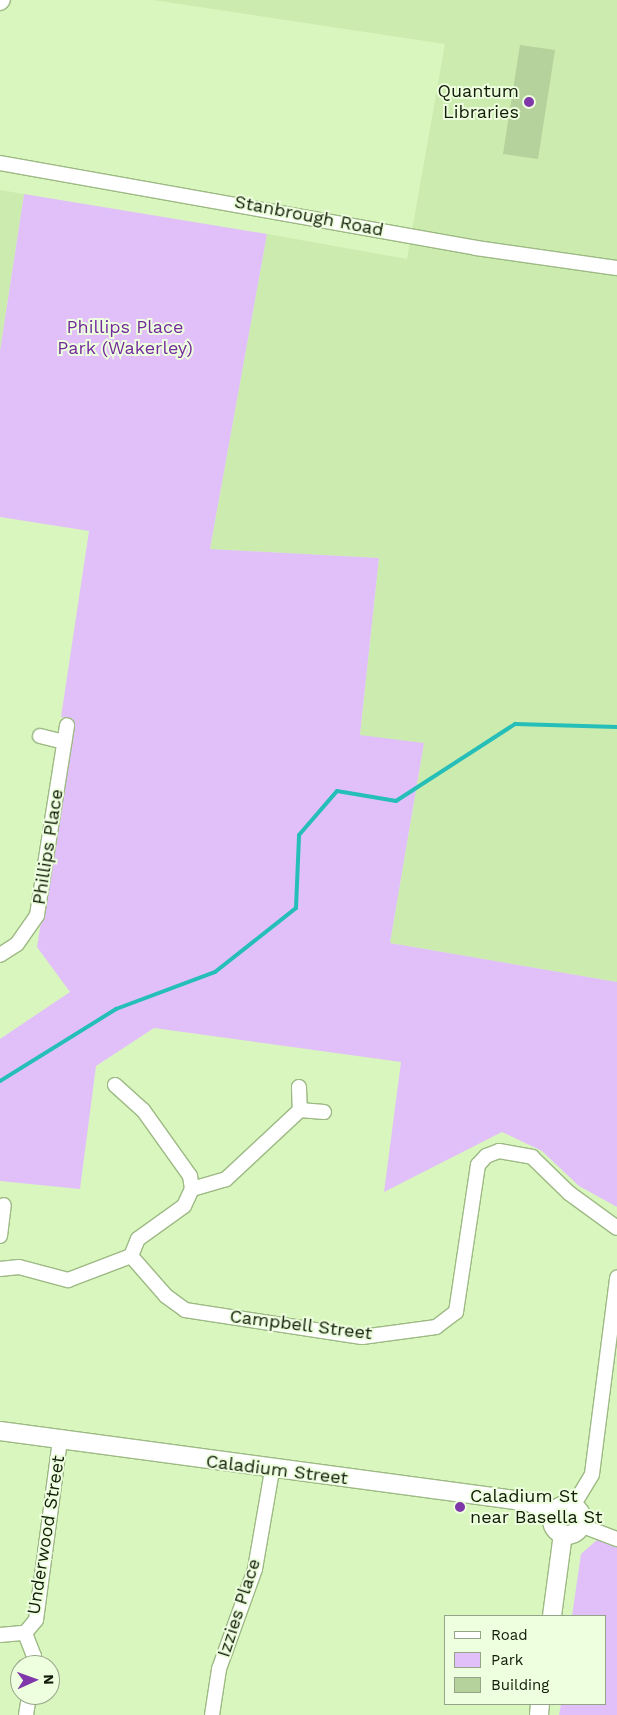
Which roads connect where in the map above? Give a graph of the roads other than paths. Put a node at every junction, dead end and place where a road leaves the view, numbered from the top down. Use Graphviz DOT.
graph roads {
  1 [pos="0,163"];
  2 [pos="617,268"];
  3 [pos="67,724"];
  4 [pos="40,736"];
  5 [pos="64,742"];
  6 [pos="0,955"];
  7 [pos="115,1085"];
  8 [pos="300,1087"];
  9 [pos="300,1110"];
  10 [pos="324,1112"];
  11 [pos="192,1189"];
  12 [pos="4,1205"];
  13 [pos="617,1228"];
  14 [pos="0,1236"];
  15 [pos="132,1256"];
  16 [pos="0,1269"];
  17 [pos="617,1278"];
  18 [pos="0,1432"];
  19 [pos="60,1440"];
  20 [pos="272,1471"];
  21 [pos="573,1506"];
  22 [pos="553,1513"];
  23 [pos="580,1525"];
  24 [pos="563,1534"];
  25 [pos="617,1539"];
  26 [pos="552,1615"];
  27 [pos="25,1633"];
  28 [pos="0,1635"];
  29 [pos="34,1655"];
  30 [pos="212,1715"];
  1 -- 2 [label="street, Stanbrough Road"];
  3 -- 5 [label="street, Phillips Place"];
  4 -- 5 [label="street"];
  5 -- 6 [label="street, Phillips Place"];
  7 -- 11 [label="street"];
  8 -- 9 [label="street"];
  9 -- 10 [label="street"];
  9 -- 11 [label="street"];
  11 -- 15 [label="street"];
  12 -- 14 [label="street"];
  13 -- 15 [label="street, Campbell Street"];
  15 -- 16 [label="street"];
  17 -- 21 [label="street"];
  18 -- 19 [label="street, Caladium Street"];
  19 -- 20 [label="street, Caladium Street"];
  19 -- 27 [label="street, Underwood Street"];
  20 -- 22 [label="street, Caladium Street"];
  20 -- 30 [label="street, Izzies Place"];
  21 -- 22 [label="street"];
  21 -- 23 [label="street"];
  22 -- 24 [label="street"];
  23 -- 24 [label="street"];
  23 -- 25 [label="street"];
  24 -- 26 [label="street"];
  27 -- 28 [label="street, Underwood Street"];
  27 -- 29 [label="street"];
}
